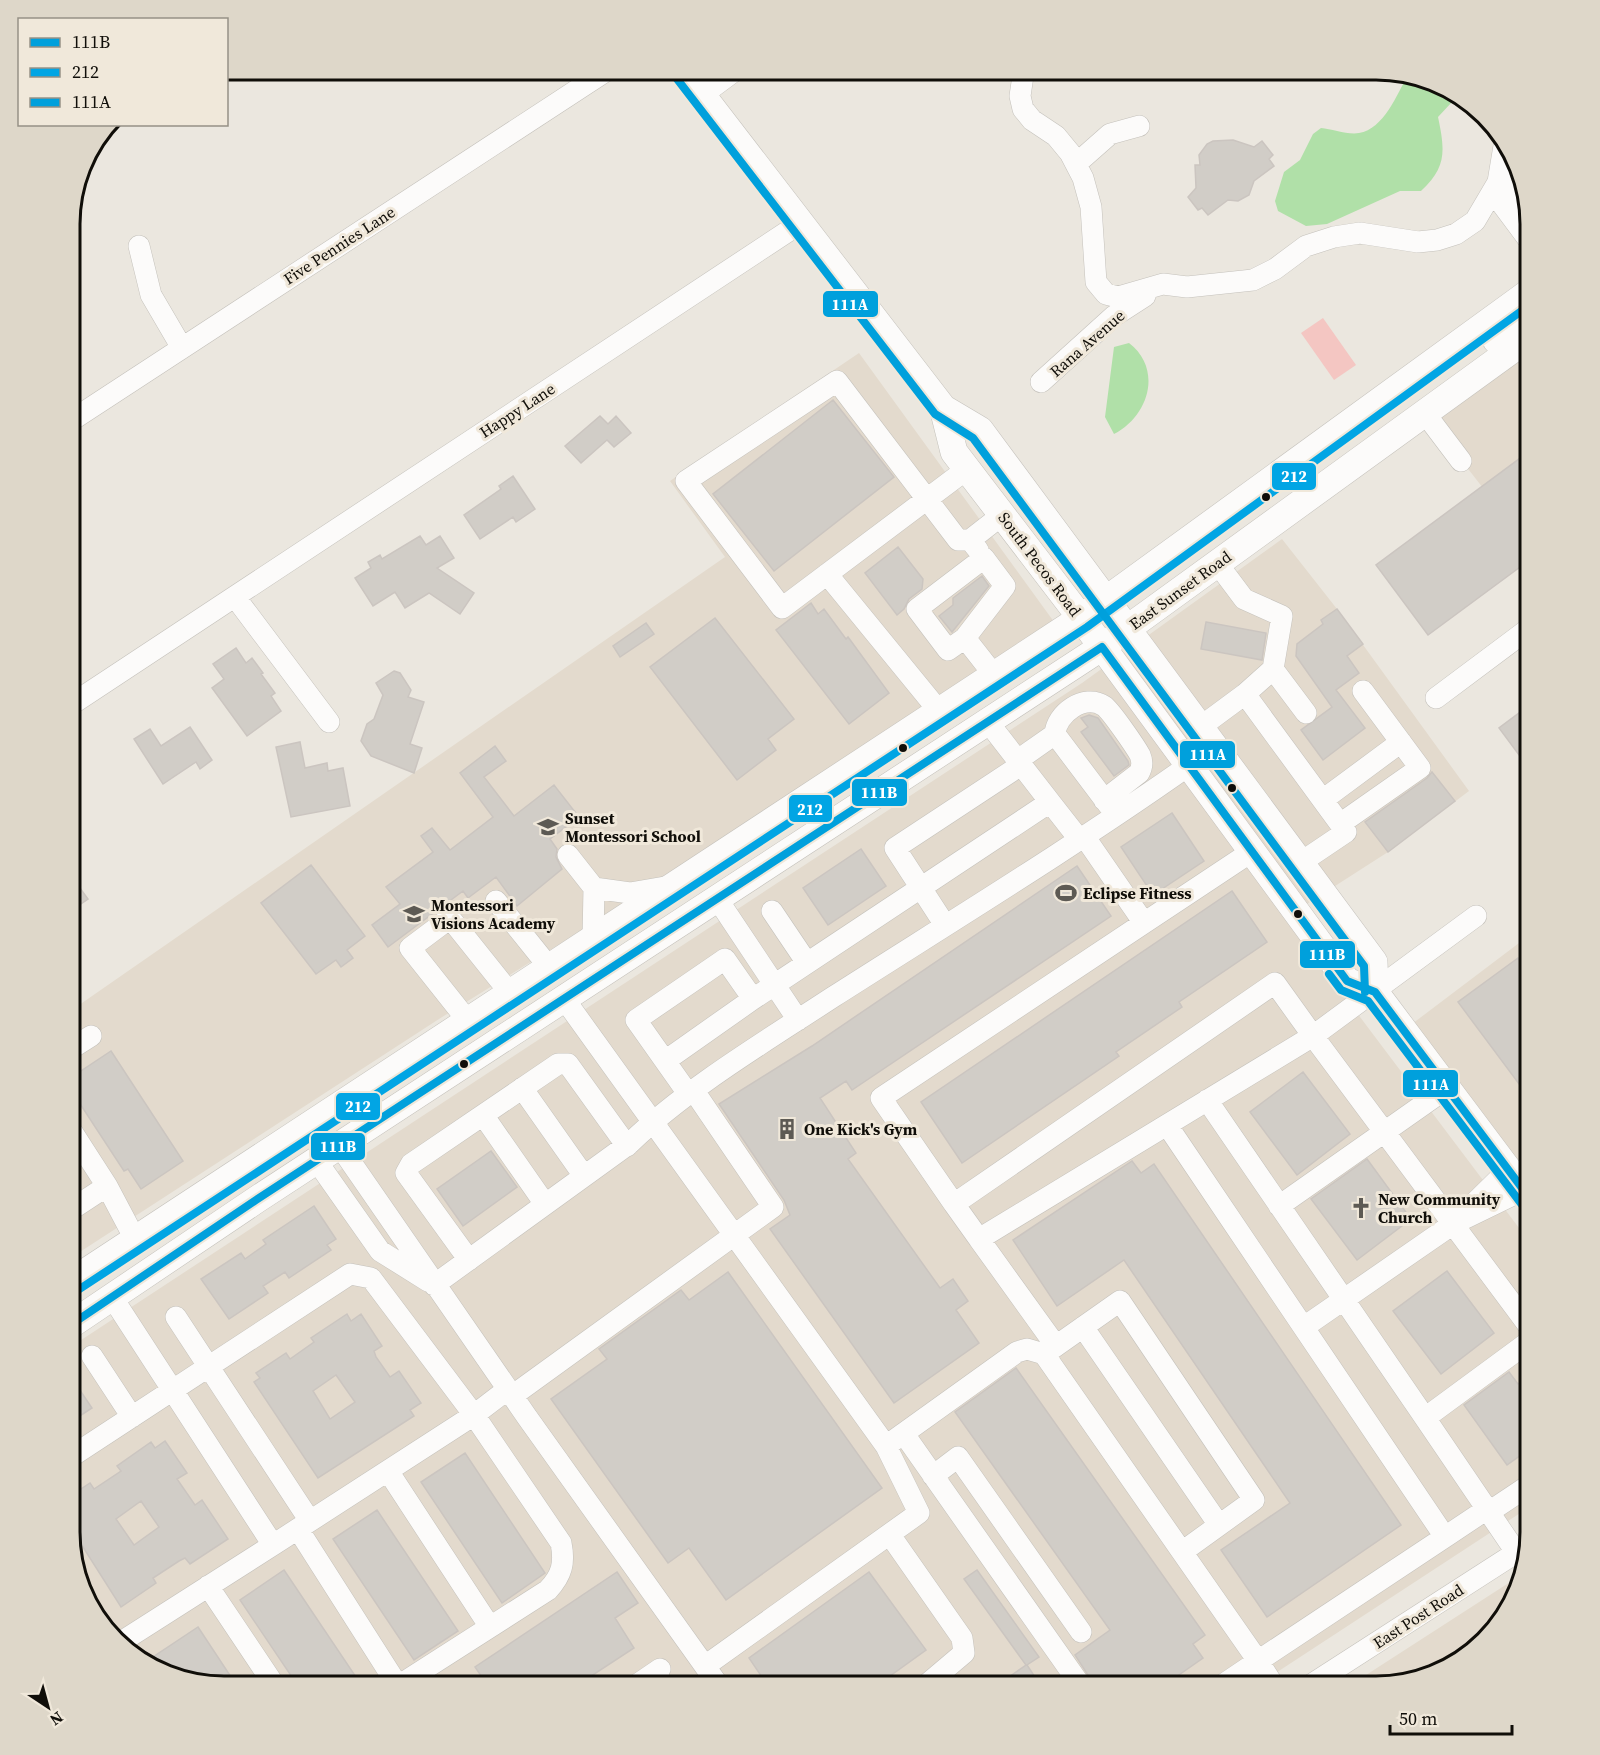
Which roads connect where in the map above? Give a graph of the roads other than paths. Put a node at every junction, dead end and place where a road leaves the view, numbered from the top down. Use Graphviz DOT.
graph roads {
  1 [pos="593,79"];
  2 [pos="690,79"];
  3 [pos="723,79"];
  4 [pos="1022,80"];
  5 [pos="702,95"];
  6 [pos="1139,126"];
  7 [pos="1502,154"];
  8 [pos="1076,164"];
  9 [pos="1497,183"];
  10 [pos="1519,204"];
  11 [pos="799,224"];
  12 [pos="1520,224"];
  13 [pos="139,246"];
  14 [pos="1163,284"];
  15 [pos="1520,299"];
  16 [pos="1520,322"];
  17 [pos="1520,344"];
  18 [pos="182,348"];
  19 [pos="1041,382"];
  20 [pos="943,408"];
  21 [pos="1424,412"];
  22 [pos="80,415"];
  23 [pos="1461,461"];
  24 [pos="967,469"];
  25 [pos="927,498"];
  26 [pos="1002,515"];
  27 [pos="970,540"];
  28 [pos="984,558"];
  29 [pos="1217,563"];
  30 [pos="827,574"];
  31 [pos="235,597"];
  32 [pos="1105,601"];
  33 [pos="1081,618"];
  34 [pos="1126,629"];
  35 [pos="1520,635"];
  36 [pos="965,638"];
  37 [pos="1102,647"];
  38 [pos="1273,669"];
  39 [pos="994,675"];
  40 [pos="1363,691"];
  41 [pos="1245,694"];
  42 [pos="1436,698"];
  43 [pos="80,699"];
  44 [pos="939,711"];
  45 [pos="1306,713"];
  46 [pos="329,722"];
  47 [pos="988,722"];
  48 [pos="1199,728"];
  49 [pos="1055,734"];
  50 [pos="1401,742"];
  51 [pos="1019,762"];
  52 [pos="1188,766"];
  53 [pos="819,790"];
  54 [pos="1324,799"];
  55 [pos="1050,802"];
  56 [pos="1110,808"];
  57 [pos="1340,824"];
  58 [pos="1082,837"];
  59 [pos="1251,852"];
  60 [pos="568,855"];
  61 [pos="1300,863"];
  62 [pos="682,880"];
  63 [pos="921,887"];
  64 [pos="594,888"];
  65 [pos="718,900"];
  66 [pos="496,901"];
  67 [pos="772,911"];
  68 [pos="1476,916"];
  69 [pos="1144,923"];
  70 [pos="945,925"];
  71 [pos="593,939"];
  72 [pos="807,963"];
  73 [pos="549,968"];
  74 [pos="612,969"];
  75 [pos="774,985"];
  76 [pos="1375,992"];
  77 [pos="510,993"];
  78 [pos="753,999"];
  79 [pos="565,1000"];
  80 [pos="798,1020"];
  81 [pos="468,1021"];
  82 [pos="91,1036"];
  83 [pos="1313,1036"];
  84 [pos="79,1043"];
  85 [pos="665,1061"];
  86 [pos="522,1088"];
  87 [pos="1447,1088"];
  88 [pos="692,1093"];
  89 [pos="1207,1100"];
  90 [pos="483,1115"];
  91 [pos="320,1118"];
  92 [pos="652,1121"];
  93 [pos="1167,1125"];
  94 [pos="1384,1132"];
  95 [pos="297,1133"];
  96 [pos="79,1143"];
  97 [pos="339,1146"];
  98 [pos="627,1146"];
  99 [pos="316,1160"];
  100 [pos="584,1176"];
  101 [pos="107,1186"];
  102 [pos="1520,1186"];
  103 [pos="1520,1188"];
  104 [pos="79,1204"];
  105 [pos="545,1204"];
  106 [pos="954,1204"];
  107 [pos="1279,1206"];
  108 [pos="1453,1224"];
  109 [pos="735,1236"];
  110 [pos="135,1239"];
  111 [pos="979,1239"];
  112 [pos="469,1260"];
  113 [pos="79,1275"];
  114 [pos="434,1285"];
  115 [pos="112,1298"];
  116 [pos="1344,1300"];
  117 [pos="1520,1314"];
  118 [pos="176,1317"];
  119 [pos="79,1319"];
  120 [pos="1083,1327"];
  121 [pos="1304,1327"];
  122 [pos="1520,1348"];
  123 [pos="1050,1350"];
  124 [pos="92,1356"];
  125 [pos="208,1366"];
  126 [pos="172,1390"];
  127 [pos="510,1393"];
  128 [pos="474,1415"];
  129 [pos="132,1417"];
  130 [pos="1425,1418"];
  131 [pos="904,1434"];
  132 [pos="886,1446"];
  133 [pos="79,1451"];
  134 [pos="387,1471"];
  135 [pos="933,1476"];
  136 [pos="1520,1491"];
  137 [pos="1488,1510"];
  138 [pos="304,1525"];
  139 [pos="1220,1525"];
  140 [pos="890,1535"];
  141 [pos="1445,1537"];
  142 [pos="273,1545"];
  143 [pos="1519,1546"];
  144 [pos="1519,1551"];
  145 [pos="1182,1552"];
  146 [pos="208,1586"];
  147 [pos="490,1627"];
  148 [pos="1081,1632"];
  149 [pos="127,1638"];
  150 [pos="1258,1661"];
  151 [pos="705,1666"];
  152 [pos="660,1669"];
  153 [pos="268,1676"];
  154 [pos="392,1676"];
  155 [pos="414,1676"];
  156 [pos="650,1676"];
  157 [pos="712,1676"];
  158 [pos="937,1676"];
  159 [pos="1070,1676"];
  160 [pos="1236,1676"];
  161 [pos="1268,1676"];
  162 [pos="1325,1676"];
  1 -- 18 [label="street, Five Pennies Lane"];
  2 -- 5 [label="main road, South Pecos Road"];
  3 -- 5 [label="street"];
  4 -- 8 [label="street"];
  5 -- 11 [label="main road, South Pecos Road"];
  6 -- 8 [label="street"];
  7 -- 9 [label="street"];
  8 -- 14 [label="street"];
  9 -- 10 [label="street"];
  9 -- 12 [label="street"];
  9 -- 14 [label="street"];
  11 -- 20 [label="main road, South Pecos Road"];
  11 -- 31 [label="street, Happy Lane"];
  13 -- 18 [label="street"];
  14 -- 19 [label="street, Rana Avenue"];
  15 -- 32 [label="main road"];
  16 -- 21 [label="main road"];
  17 -- 21 [label="main road, East Sunset Road"];
  18 -- 22 [label="street, Five Pennies Lane"];
  20 -- 24 [label="main road, South Pecos Road"];
  20 -- 32 [label="main road, South Pecos Road"];
  21 -- 23 [label="street"];
  21 -- 29 [label="main road, East Sunset Road"];
  24 -- 25 [label="street"];
  24 -- 26 [label="main road, South Pecos Road"];
  25 -- 27 [label="street"];
  25 -- 30 [label="street"];
  25 -- 30 [label="street"];
  26 -- 27 [label="street"];
  26 -- 33 [label="main road, South Pecos Road"];
  27 -- 28 [label="street"];
  28 -- 36 [label="street"];
  28 -- 36 [label="street"];
  29 -- 34 [label="main road, East Sunset Road"];
  29 -- 38 [label="street"];
  30 -- 44 [label="street"];
  31 -- 43 [label="street, Happy Lane"];
  31 -- 46 [label="street"];
  32 -- 33 [label="main road"];
  32 -- 34 [label="main road, South Pecos Road"];
  33 -- 37 [label="main road, South Pecos Road"];
  33 -- 39 [label="main road"];
  34 -- 37 [label="main road, East Sunset Road"];
  34 -- 48 [label="main road, South Pecos Road"];
  35 -- 42 [label="street"];
  36 -- 39 [label="street"];
  37 -- 47 [label="main road, East Sunset Road"];
  37 -- 52 [label="main road, South Pecos Road"];
  38 -- 41 [label="street"];
  38 -- 45 [label="street"];
  39 -- 44 [label="main road"];
  40 -- 50 [label="street"];
  41 -- 48 [label="street"];
  41 -- 54 [label="street"];
  44 -- 53 [label="main road"];
  47 -- 51 [label="street"];
  47 -- 65 [label="main road, East Sunset Road"];
  48 -- 61 [label="main road, South Pecos Road"];
  49 -- 51 [label="street"];
  49 -- 56 [label="street"];
  49 -- 56 [label="street"];
  50 -- 54 [label="street"];
  50 -- 57 [label="street"];
  51 -- 55 [label="street"];
  51 -- 63 [label="street"];
  52 -- 56 [label="street"];
  52 -- 59 [label="main road, South Pecos Road"];
  53 -- 62 [label="main road"];
  53 -- 65 [label="main road"];
  54 -- 57 [label="street"];
  55 -- 58 [label="street"];
  55 -- 63 [label="street"];
  56 -- 58 [label="street"];
  57 -- 61 [label="street"];
  58 -- 69 [label="street"];
  58 -- 70 [label="street"];
  59 -- 69 [label="street"];
  59 -- 76 [label="main road, South Pecos Road"];
  60 -- 64 [label="street"];
  61 -- 76 [label="main road, South Pecos Road"];
  62 -- 64 [label="street"];
  62 -- 71 [label="main road"];
  62 -- 74 [label="main road"];
  63 -- 70 [label="street"];
  63 -- 72 [label="street"];
  64 -- 71 [label="street"];
  65 -- 74 [label="main road, East Sunset Road"];
  65 -- 75 [label="street"];
  66 -- 73 [label="street"];
  67 -- 72 [label="street"];
  68 -- 76 [label="street"];
  69 -- 106 [label="street"];
  70 -- 80 [label="street"];
  71 -- 73 [label="main road"];
  72 -- 75 [label="street"];
  73 -- 77 [label="main road"];
  74 -- 79 [label="main road, East Sunset Road"];
  75 -- 78 [label="street"];
  75 -- 80 [label="street"];
  76 -- 83 [label="street"];
  76 -- 87 [label="main road"];
  77 -- 81 [label="main road"];
  77 -- 81 [label="street"];
  78 -- 85 [label="street"];
  78 -- 85 [label="street"];
  79 -- 92 [label="street"];
  79 -- 97 [label="main road, East Sunset Road"];
  80 -- 88 [label="street"];
  81 -- 91 [label="main road"];
  82 -- 84 [label="street"];
  83 -- 89 [label="street"];
  83 -- 94 [label="street"];
  83 -- 106 [label="street"];
  85 -- 88 [label="street"];
  86 -- 90 [label="street"];
  86 -- 98 [label="street"];
  86 -- 100 [label="street"];
  87 -- 94 [label="street"];
  87 -- 102 [label="main road"];
  88 -- 92 [label="street"];
  88 -- 109 [label="street"];
  89 -- 93 [label="street"];
  89 -- 107 [label="street"];
  90 -- 105 [label="street"];
  90 -- 112 [label="street"];
  91 -- 95 [label="main road"];
  91 -- 97 [label="main road"];
  92 -- 98 [label="street"];
  92 -- 109 [label="street"];
  93 -- 111 [label="street"];
  93 -- 121 [label="street"];
  94 -- 107 [label="street"];
  94 -- 108 [label="street"];
  95 -- 99 [label="main road"];
  95 -- 110 [label="main road"];
  96 -- 101 [label="street"];
  97 -- 99 [label="main road, East Sunset Road"];
  97 -- 114 [label="street"];
  98 -- 100 [label="street"];
  99 -- 114 [label="street"];
  99 -- 115 [label="main road, East Sunset Road"];
  100 -- 105 [label="street"];
  101 -- 104 [label="street"];
  101 -- 110 [label="street"];
  103 -- 108 [label="street"];
  105 -- 112 [label="street"];
  106 -- 111 [label="street"];
  107 -- 116 [label="street"];
  108 -- 116 [label="street"];
  108 -- 117 [label="street"];
  109 -- 127 [label="street"];
  109 -- 132 [label="street"];
  110 -- 113 [label="main road"];
  111 -- 123 [label="street"];
  112 -- 114 [label="street"];
  114 -- 127 [label="street"];
  115 -- 119 [label="main road, East Sunset Road"];
  115 -- 126 [label="street"];
  116 -- 121 [label="street"];
  116 -- 130 [label="street"];
  118 -- 125 [label="street"];
  120 -- 123 [label="street"];
  120 -- 139 [label="street"];
  120 -- 139 [label="street"];
  121 -- 141 [label="street"];
  122 -- 130 [label="street"];
  123 -- 131 [label="street"];
  123 -- 145 [label="street"];
  124 -- 129 [label="street"];
  125 -- 126 [label="street"];
  125 -- 128 [label="street"];
  125 -- 138 [label="street"];
  126 -- 129 [label="street"];
  126 -- 142 [label="street"];
  127 -- 128 [label="street"];
  127 -- 151 [label="street"];
  128 -- 134 [label="street"];
  128 -- 147 [label="street"];
  129 -- 133 [label="street"];
  130 -- 137 [label="street"];
  131 -- 132 [label="street"];
  131 -- 135 [label="street"];
  132 -- 140 [label="street"];
  134 -- 138 [label="street"];
  134 -- 147 [label="street"];
  135 -- 148 [label="street"];
  135 -- 159 [label="street"];
  136 -- 137 [label="street"];
  137 -- 141 [label="street"];
  137 -- 143 [label="street"];
  138 -- 142 [label="street"];
  138 -- 154 [label="street"];
  139 -- 145 [label="street"];
  140 -- 151 [label="street"];
  140 -- 158 [label="street"];
  141 -- 150 [label="street"];
  142 -- 146 [label="street"];
  144 -- 162 [label="street, East Post Road"];
  145 -- 150 [label="street"];
  146 -- 149 [label="street"];
  146 -- 153 [label="street"];
  147 -- 155 [label="street"];
  150 -- 160 [label="street"];
  150 -- 161 [label="street"];
  151 -- 157 [label="street"];
  152 -- 156 [label="street"];
}
